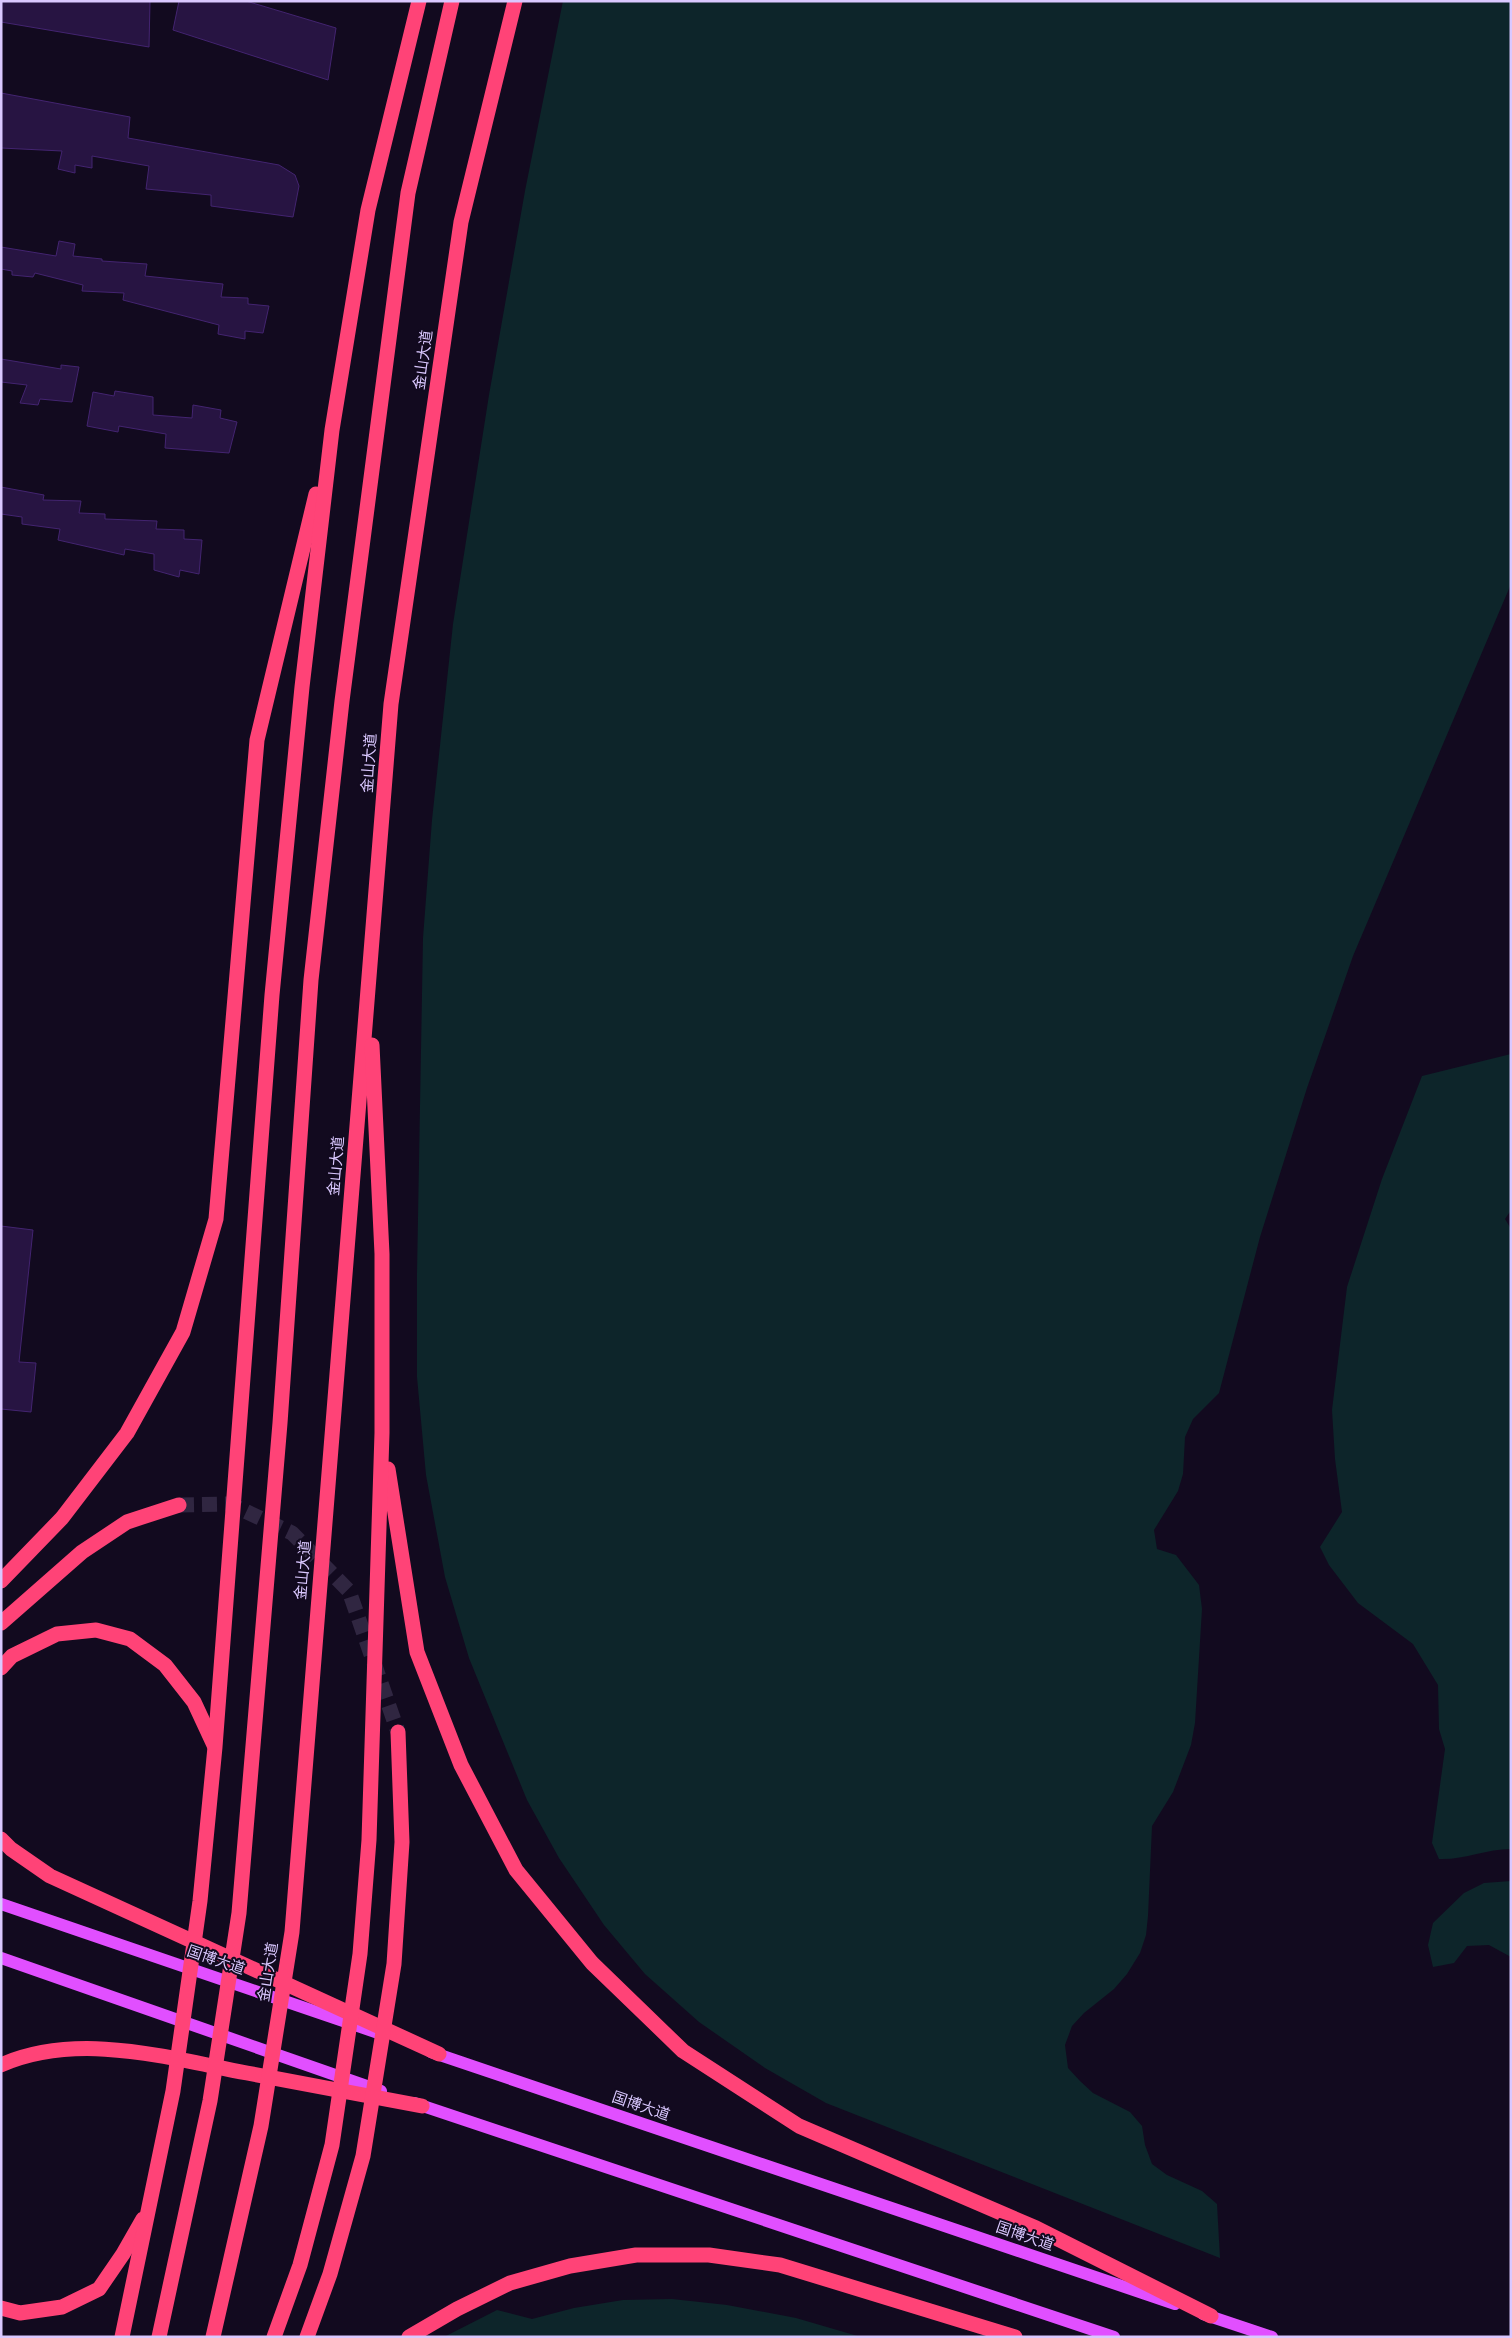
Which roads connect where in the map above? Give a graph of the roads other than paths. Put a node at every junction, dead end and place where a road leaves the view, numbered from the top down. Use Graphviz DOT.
graph roads {
  1 [pos="419,1"];
  2 [pos="452,1"];
  3 [pos="515,1"];
  4 [pos="332,430"];
  5 [pos="369,985"];
  6 [pos="382,1433"];
  7 [pos="179,1505"];
  8 [pos="1,1581"];
  9 [pos="1,1623"];
  10 [pos="1,1668"];
  11 [pos="398,1732"];
  12 [pos="214,1747"];
  13 [pos="1,1839"];
  14 [pos="1,1904"];
  15 [pos="1,1958"];
  16 [pos="439,2054"];
  17 [pos="1,2065"];
  18 [pos="422,2106"];
  19 [pos="151,2204"];
  20 [pos="1,2308"];
  21 [pos="1211,2316"];
  22 [pos="122,2337"];
  23 [pos="159,2337"];
  24 [pos="213,2337"];
  25 [pos="274,2337"];
  26 [pos="308,2337"];
  27 [pos="408,2337"];
  28 [pos="1015,2337"];
  29 [pos="1114,2337"];
  30 [pos="1272,2337"];
  1 -- 4 [label="highway"];
  2 -- 23 [label="highway"];
  3 -- 5 [label="highway, 金山大道"];
  4 -- 8 [label="highway"];
  4 -- 12 [label="highway"];
  5 -- 6 [label="highway"];
  5 -- 24 [label="highway, 金山大道"];
  6 -- 21 [label="highway"];
  6 -- 25 [label="highway"];
  7 -- 9 [label="highway"];
  10 -- 12 [label="highway"];
  11 -- 26 [label="highway"];
  12 -- 19 [label="highway"];
  13 -- 16 [label="highway"];
  14 -- 16 [label="main road, 国博大道"];
  15 -- 18 [label="main road"];
  16 -- 21 [label="main road, 国博大道"];
  17 -- 18 [label="highway"];
  18 -- 29 [label="main road"];
  19 -- 20 [label="highway"];
  19 -- 22 [label="highway"];
  21 -- 30 [label="main road, 国博大道"];
  27 -- 28 [label="highway"];
}
